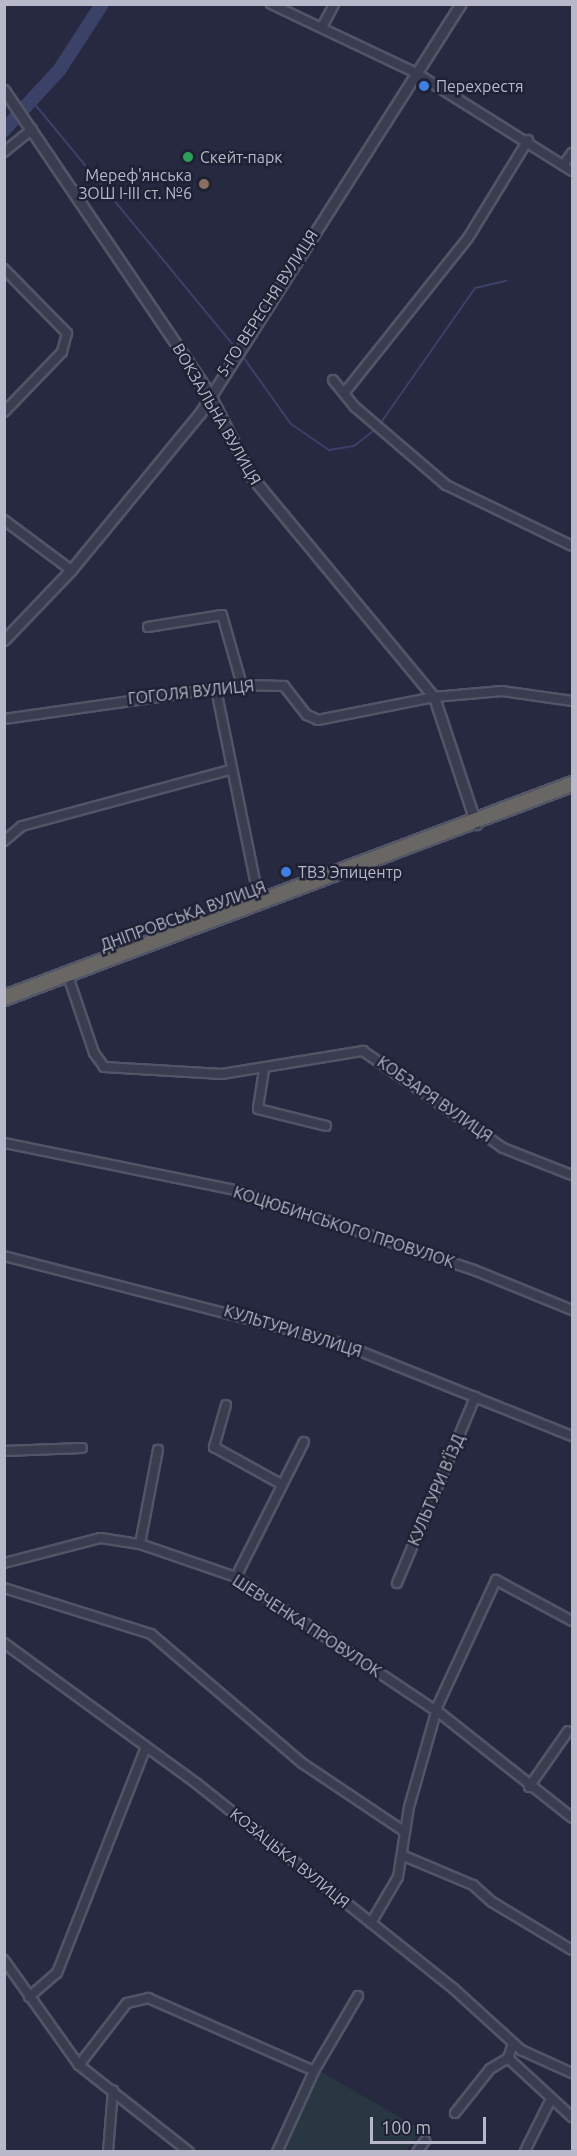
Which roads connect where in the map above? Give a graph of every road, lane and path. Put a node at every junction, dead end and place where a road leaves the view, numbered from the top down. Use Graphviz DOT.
graph roads {
  1 [pos="271,4"];
  2 [pos="334,4"];
  3 [pos="461,4"];
  4 [pos="322,27"];
  5 [pos="416,73"];
  6 [pos="4,90"];
  7 [pos="30,126"];
  8 [pos="528,140"];
  9 [pos="4,152"];
  10 [pos="573,153"];
  11 [pos="564,164"];
  12 [pos="573,171"];
  13 [pos="4,269"];
  14 [pos="333,380"];
  15 [pos="345,392"];
  16 [pos="209,393"];
  17 [pos="4,412"];
  18 [pos="4,520"];
  19 [pos="573,546"];
  20 [pos="71,570"];
  21 [pos="148,627"];
  22 [pos="4,639"];
  23 [pos="242,685"];
  24 [pos="216,689"];
  25 [pos="434,697"];
  26 [pos="573,701"];
  27 [pos="4,718"];
  28 [pos="229,770"];
  29 [pos="573,784"];
  30 [pos="476,824"];
  31 [pos="4,841"];
  32 [pos="260,905"];
  33 [pos="68,976"];
  34 [pos="4,998"];
  35 [pos="264,1070"];
  36 [pos="326,1126"];
  37 [pos="4,1143"];
  38 [pos="573,1174"];
  39 [pos="4,1256"];
  40 [pos="573,1310"];
  41 [pos="475,1397"];
  42 [pos="226,1405"];
  43 [pos="573,1436"];
  44 [pos="304,1442"];
  45 [pos="82,1448"];
  46 [pos="158,1450"];
  47 [pos="4,1451"];
  48 [pos="281,1484"];
  49 [pos="140,1544"];
  50 [pos="4,1563"];
  51 [pos="236,1577"];
  52 [pos="397,1583"];
  53 [pos="4,1588"];
  54 [pos="573,1621"];
  55 [pos="4,1643"];
  56 [pos="438,1712"];
  57 [pos="568,1731"];
  58 [pos="146,1747"];
  59 [pos="529,1787"];
  60 [pos="573,1818"];
  61 [pos="405,1832"];
  62 [pos="404,1856"];
  63 [pos="371,1923"];
  64 [pos="573,1950"];
  65 [pos="4,1960"];
  66 [pos="358,1996"];
  67 [pos="29,1997"];
  68 [pos="513,2043"];
  69 [pos="508,2058"];
  70 [pos="79,2065"];
  71 [pos="314,2071"];
  72 [pos="573,2073"];
  73 [pos="113,2090"];
  74 [pos="551,2099"];
  75 [pos="455,2113"];
  76 [pos="573,2117"];
  77 [pos="425,2141"];
  78 [pos="108,2151"];
  79 [pos="189,2151"];
  80 [pos="277,2151"];
  81 [pos="417,2151"];
  82 [pos="525,2151"];
  1 -- 4 [label="street"];
  2 -- 4 [label="street"];
  3 -- 5 [label="street, 5-ГО ВЕРЕСНЯ ВУЛИЦЯ"];
  4 -- 5 [label="street"];
  5 -- 8 [label="street"];
  5 -- 16 [label="street, 5-ГО ВЕРЕСНЯ ВУЛИЦЯ"];
  6 -- 7 [label="street, ВОКЗАЛЬНА ВУЛИЦЯ"];
  7 -- 9 [label="street"];
  7 -- 16 [label="street, ВОКЗАЛЬНА ВУЛИЦЯ"];
  8 -- 11 [label="street"];
  8 -- 15 [label="street"];
  10 -- 11 [label="street"];
  11 -- 12 [label="street"];
  13 -- 17 [label="street"];
  14 -- 15 [label="street"];
  15 -- 19 [label="street"];
  16 -- 20 [label="street, 5-ГО ВЕРЕСНЯ ВУЛИЦЯ"];
  16 -- 25 [label="street, ВОКЗАЛЬНА ВУЛИЦЯ"];
  18 -- 20 [label="street"];
  20 -- 22 [label="street, 5-ГО ВЕРЕСНЯ ВУЛИЦЯ"];
  21 -- 23 [label="street"];
  23 -- 24 [label="street, ГОГОЛЯ ВУЛИЦЯ"];
  23 -- 25 [label="street, ГОГОЛЯ ВУЛИЦЯ"];
  24 -- 27 [label="street, ГОГОЛЯ ВУЛИЦЯ"];
  24 -- 28 [label="street"];
  25 -- 26 [label="street"];
  25 -- 30 [label="street, ВОКЗАЛЬНА ВУЛИЦЯ"];
  28 -- 31 [label="street"];
  28 -- 32 [label="street"];
  29 -- 30 [label="highway, ДНІПРОВСЬКА ВУЛИЦЯ"];
  30 -- 32 [label="highway, ДНІПРОВСЬКА ВУЛИЦЯ"];
  32 -- 33 [label="highway, ДНІПРОВСЬКА ВУЛИЦЯ"];
  33 -- 34 [label="highway, ДНІПРОВСЬКА ВУЛИЦЯ"];
  33 -- 35 [label="street, КОБЗАРЯ ВУЛИЦЯ"];
  35 -- 36 [label="street"];
  35 -- 38 [label="street, КОБЗАРЯ ВУЛИЦЯ"];
  37 -- 40 [label="street, КОЦЮБИНСЬКОГО ПРОВУЛОК"];
  39 -- 41 [label="street, КУЛЬТУРИ ВУЛИЦЯ"];
  41 -- 43 [label="street, КУЛЬТУРИ ВУЛИЦЯ"];
  41 -- 52 [label="street, КУЛЬТУРИ В’ЇЗД"];
  42 -- 48 [label="street"];
  44 -- 48 [label="street"];
  45 -- 47 [label="street"];
  46 -- 49 [label="street"];
  48 -- 51 [label="street"];
  49 -- 50 [label="street, ШЕВЧЕНКА ПРОВУЛОК"];
  49 -- 51 [label="street, ШЕВЧЕНКА ПРОВУЛОК"];
  51 -- 56 [label="street, ШЕВЧЕНКА ПРОВУЛОК"];
  53 -- 61 [label="street"];
  54 -- 56 [label="street"];
  55 -- 58 [label="street, КОЗАЦЬКА ВУЛИЦЯ"];
  56 -- 59 [label="street, ШЕВЧЕНКА ПРОВУЛОК"];
  56 -- 61 [label="street"];
  57 -- 59 [label="street"];
  58 -- 63 [label="street, КОЗАЦЬКА ВУЛИЦЯ"];
  58 -- 67 [label="street"];
  59 -- 60 [label="street, ШЕВЧЕНКА ПРОВУЛОК"];
  61 -- 62 [label="street"];
  62 -- 63 [label="street"];
  62 -- 64 [label="street"];
  63 -- 68 [label="street, КОЗАЦЬКА ВУЛИЦЯ"];
  65 -- 67 [label="street"];
  66 -- 71 [label="street"];
  67 -- 70 [label="street"];
  68 -- 69 [label="street"];
  68 -- 72 [label="street, КОЗАЦЬКА ВУЛИЦЯ"];
  69 -- 74 [label="street"];
  69 -- 75 [label="street"];
  70 -- 71 [label="street"];
  70 -- 73 [label="street"];
  71 -- 80 [label="street"];
  73 -- 78 [label="street"];
  73 -- 79 [label="street"];
  74 -- 76 [label="street"];
  74 -- 82 [label="street"];
  77 -- 81 [label="street"];
}
